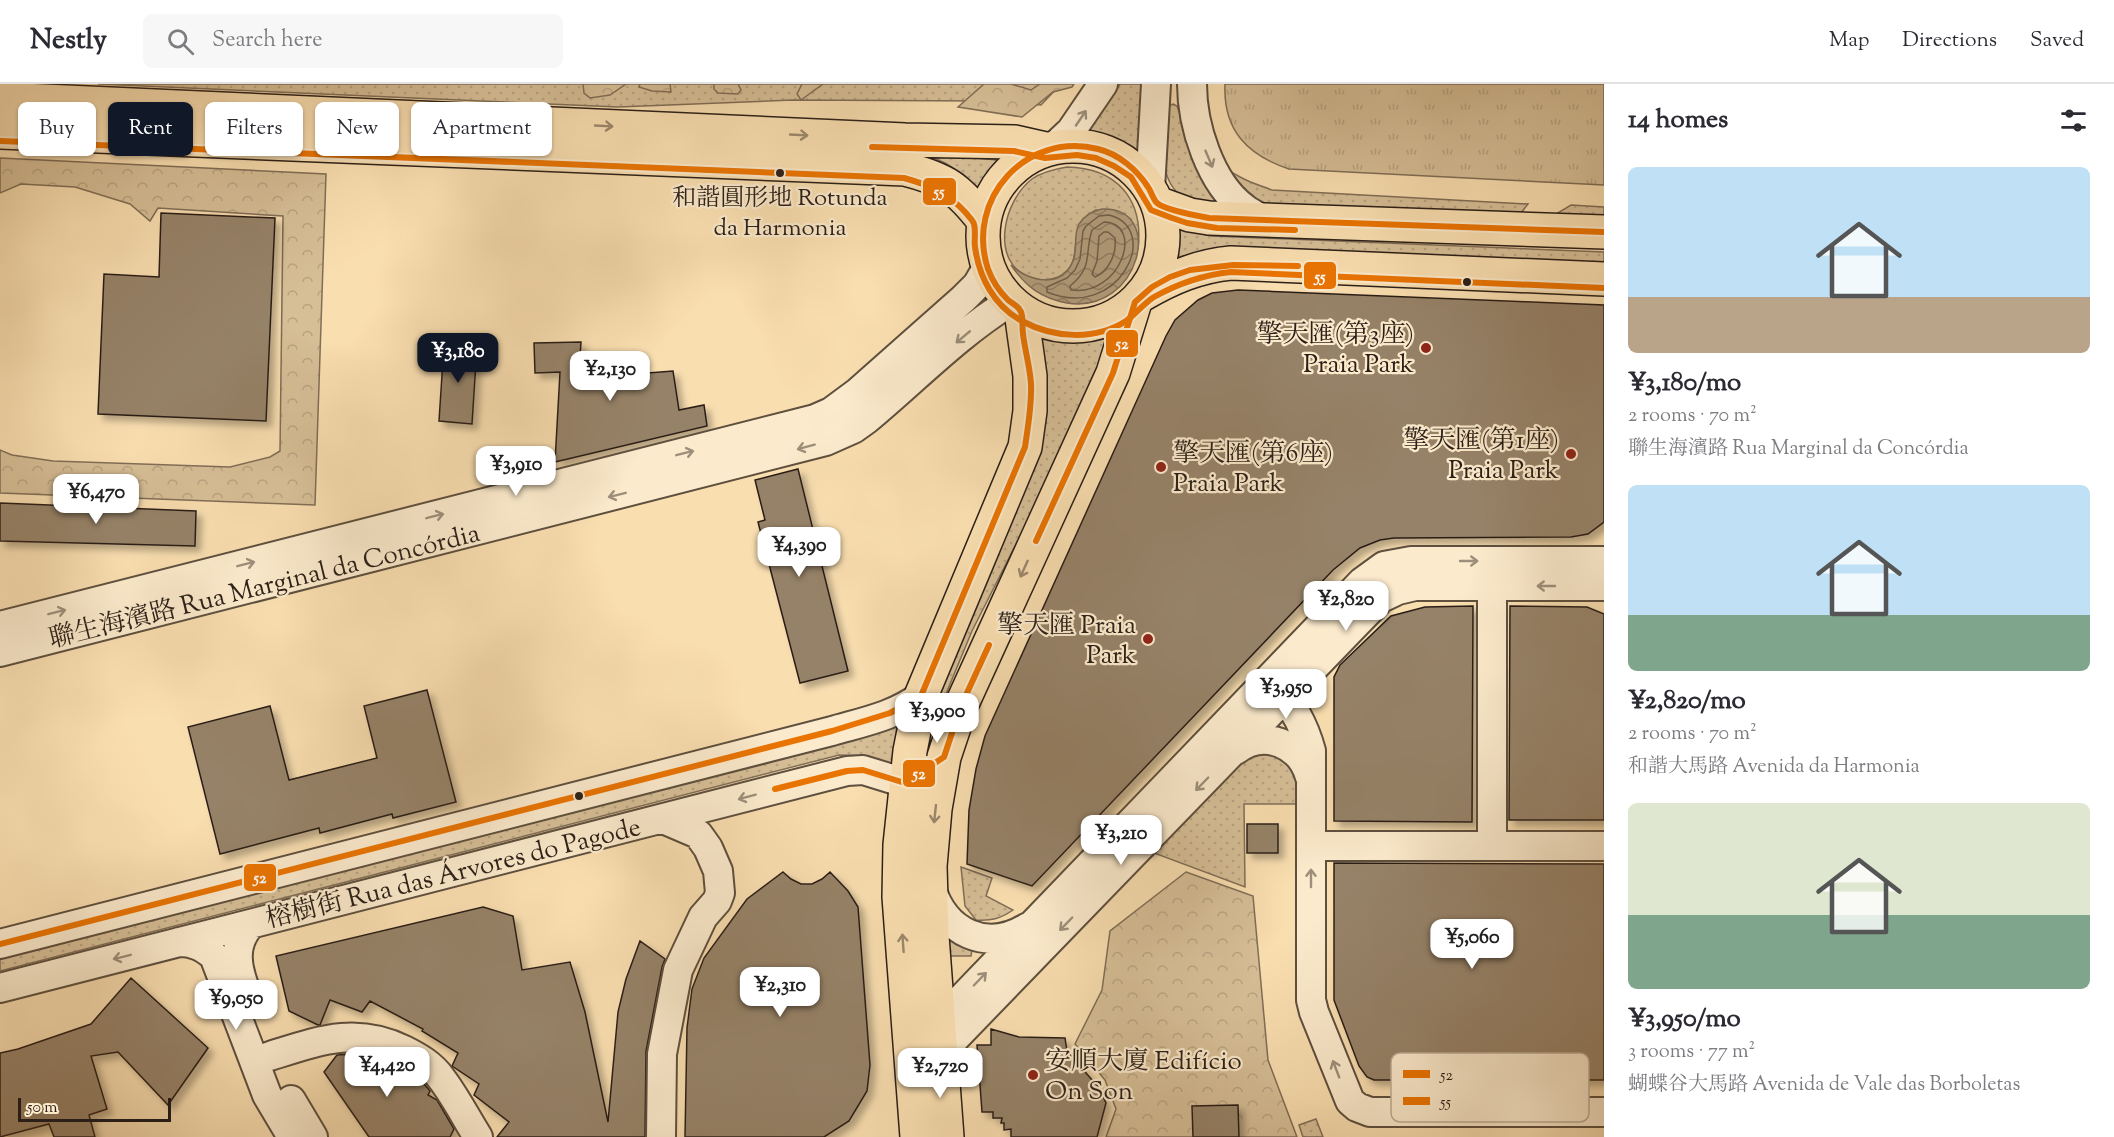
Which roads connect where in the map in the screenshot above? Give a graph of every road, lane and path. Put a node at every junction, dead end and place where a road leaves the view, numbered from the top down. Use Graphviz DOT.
graph roads {
  1 [pos="1103,84"];
  2 [pos="1156,84"];
  3 [pos="1192,84"];
  4 [pos="0,99"];
  5 [pos="0,132"];
  6 [pos="1050,148"];
  7 [pos="1154,196"];
  8 [pos="983,220"];
  9 [pos="1264,220"];
  10 [pos="1604,232"];
  11 [pos="987,268"];
  12 [pos="1604,279"];
  13 [pos="1139,298"];
  14 [pos="1016,306"];
  15 [pos="1604,561"];
  16 [pos="1492,586"];
  17 [pos="1604,586"];
  18 [pos="0,626"];
  19 [pos="0,652"];
  20 [pos="1278,688"];
  21 [pos="921,696"];
  22 [pos="1230,755"];
  23 [pos="944,757"];
  24 [pos="1312,781"];
  25 [pos="905,783"];
  26 [pos="663,819"];
  27 [pos="1311,846"];
  28 [pos="1492,846"];
  29 [pos="1604,846"];
  30 [pos="930,886"];
  31 [pos="251,924"];
  32 [pos="1034,924"];
  33 [pos="179,942"];
  34 [pos="0,944"];
  35 [pos="906,987"];
  36 [pos="0,988"];
  37 [pos="980,1014"];
  38 [pos="940,1021"];
  39 [pos="270,1056"];
  40 [pos="928,1065"];
  41 [pos="1391,1112"];
  42 [pos="914,1132"];
  43 [pos="292,1137"];
  44 [pos="314,1137"];
  45 [pos="478,1137"];
  46 [pos="661,1137"];
  47 [pos="947,1137"];
  6 -- 1 [label="street, one-way"];
  2 -- 7 [label="street"];
  3 -- 9 [label="street, one-way"];
  4 -- 6 [label="main road, one-way"];
  5 -- 8 [label="main road"];
  6 -- 7 [label="main road"];
  6 -- 8 [label="main road"];
  7 -- 9 [label="main road"];
  7 -- 13 [label="main road"];
  8 -- 11 [label="main road"];
  9 -- 10 [label="main road"];
  11 -- 14 [label="main road"];
  18 -- 11 [label="street, 聯生海濱路 Rua Marginal da Concórdia, one-way"];
  12 -- 13 [label="main road"];
  13 -- 14 [label="main road"];
  13 -- 23 [label="main road, one-way"];
  14 -- 19 [label="street, 聯生海濱路 Rua Marginal da Concórdia, one-way"];
  14 -- 21 [label="main road"];
  20 -- 15 [label="street, one-way"];
  17 -- 16 [label="street, one-way"];
  16 -- 20 [label="street"];
  16 -- 28 [label="street"];
  20 -- 22 [label="street"];
  20 -- 24 [label="street"];
  20 -- 32 [label="street"];
  21 -- 25 [label="main road"];
  21 -- 34 [label="street, 榕樹街 Rua das Árvores do Pagode"];
  22 -- 24 [label="street"];
  22 -- 37 [label="street, one-way"];
  23 -- 25 [label="street"];
  23 -- 30 [label="main road, one-way"];
  24 -- 27 [label="street"];
  25 -- 26 [label="street, 榕樹街 Rua das Árvores do Pagode, one-way"];
  35 -- 25 [label="main road, one-way"];
  26 -- 31 [label="street, 榕樹街 Rua das Árvores do Pagode"];
  26 -- 46 [label="street"];
  27 -- 28 [label="street"];
  41 -- 27 [label="street, one-way"];
  28 -- 29 [label="street"];
  30 -- 32 [label="street"];
  30 -- 38 [label="main road"];
  31 -- 33 [label="street, 榕樹街 Rua das Árvores do Pagode"];
  31 -- 39 [label="street"];
  38 -- 32 [label="street, one-way"];
  33 -- 36 [label="street, 榕樹街 Rua das Árvores do Pagode, one-way"];
  33 -- 43 [label="street"];
  35 -- 38 [label="main road"];
  35 -- 40 [label="main road"];
  37 -- 38 [label="street"];
  37 -- 40 [label="street"];
  38 -- 40 [label="main road"];
  39 -- 44 [label="street"];
  39 -- 45 [label="street"];
  40 -- 42 [label="main road"];
  40 -- 47 [label="main road"];
}
